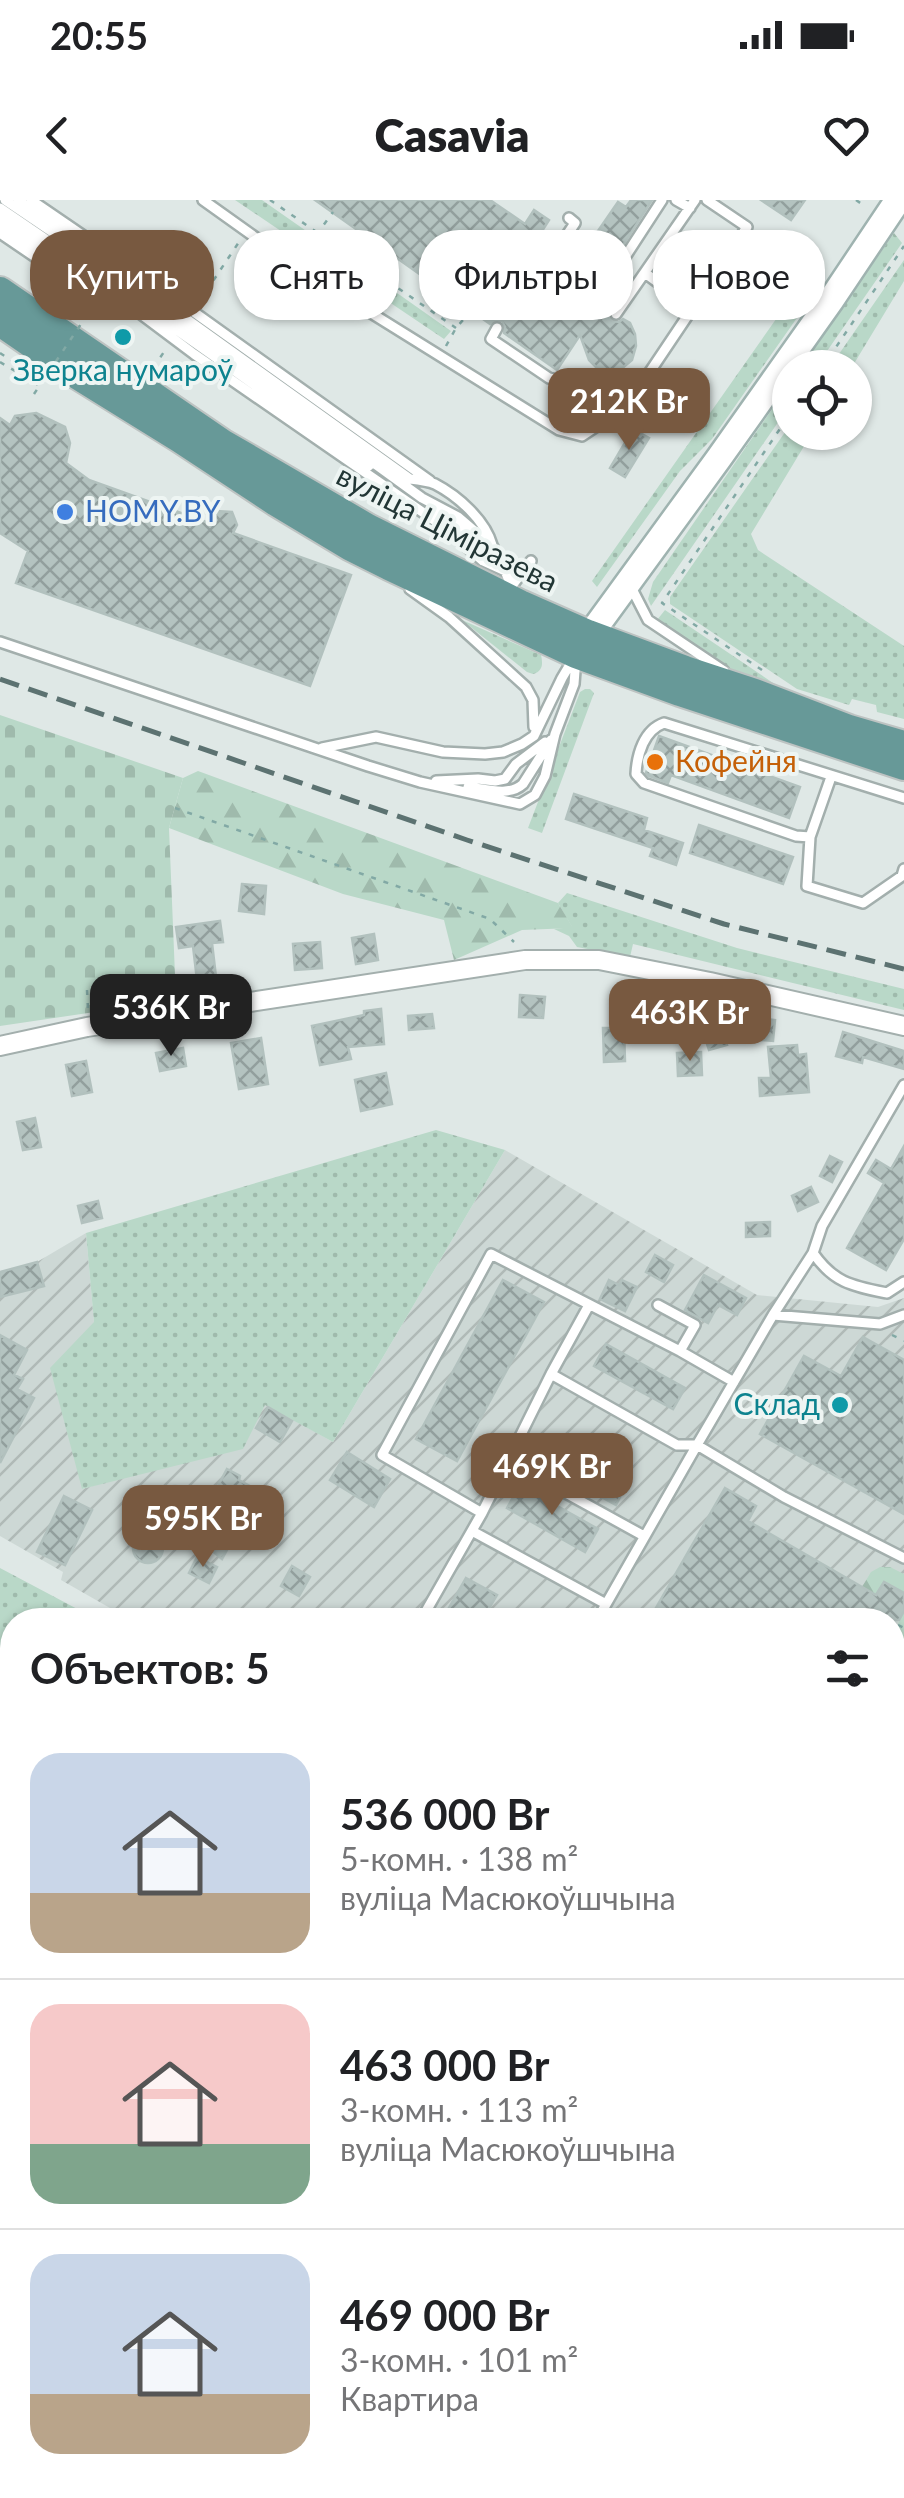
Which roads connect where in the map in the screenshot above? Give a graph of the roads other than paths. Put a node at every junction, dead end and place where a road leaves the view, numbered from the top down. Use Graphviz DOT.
graph roads {
  1 [pos="4,200"];
  2 [pos="18,200"];
  3 [pos="31,200"];
  4 [pos="203,200"];
  5 [pos="662,200"];
  6 [pos="676,200"];
  7 [pos="706,200"];
  8 [pos="898,200"];
  9 [pos="722,203"];
  10 [pos="693,204"];
  11 [pos="0,208"];
  12 [pos="0,216"];
  13 [pos="569,218"];
  14 [pos="0,224"];
  15 [pos="49,230"];
  16 [pos="61,230"];
  17 [pos="75,230"];
  18 [pos="570,230"];
  19 [pos="745,230"];
  20 [pos="0,234"];
  21 [pos="633,245"];
  22 [pos="645,273"];
  23 [pos="653,279"];
  24 [pos="633,290"];
  25 [pos="0,291"];
  26 [pos="205,320"];
  27 [pos="685,320"];
  28 [pos="0,322"];
  29 [pos="497,328"];
  30 [pos="647,377"];
  31 [pos="432,482"];
  32 [pos="351,547"];
  33 [pos="492,547"];
  34 [pos="531,561"];
  35 [pos="504,572"];
  36 [pos="629,583"];
  37 [pos="516,596"];
  38 [pos="0,642"];
  39 [pos="582,644"];
  40 [pos="758,681"];
  41 [pos="555,734"];
  42 [pos="534,736"];
  43 [pos="904,745"];
  44 [pos="319,748"];
  45 [pos="904,766"];
  46 [pos="831,777"];
  47 [pos="420,782"];
  48 [pos="904,798"];
  49 [pos="810,837"];
  50 [pos="904,869"];
  51 [pos="904,1026"];
  52 [pos="0,1046"];
  53 [pos="904,1085"];
  54 [pos="813,1253"];
  55 [pos="904,1282"];
  56 [pos="589,1304"];
  57 [pos="658,1304"];
  58 [pos="773,1314"];
  59 [pos="904,1315"];
  60 [pos="680,1351"];
  61 [pos="551,1374"];
  62 [pos="734,1382"];
  63 [pos="697,1445"];
  64 [pos="544,1481"];
  65 [pos="482,1514"];
  66 [pos="472,1531"];
  67 [pos="644,1536"];
  68 [pos="904,1558"];
  69 [pos="606,1604"];
  70 [pos="428,1608"];
  71 [pos="604,1608"];
  1 -- 15 [label="lane"];
  2 -- 16 [label="lane"];
  3 -- 17 [label="lane"];
  4 -- 30 [label="lane"];
  5 -- 21 [label="lane"];
  6 -- 10 [label="lane"];
  7 -- 9 [label="lane"];
  8 -- 36 [label="street"];
  9 -- 19 [label="lane"];
  10 -- 22 [label="lane"];
  11 -- 31 [label="lane"];
  12 -- 33 [label="lane"];
  13 -- 18 [label="lane"];
  14 -- 35 [label="lane"];
  20 -- 35 [label="lane"];
  22 -- 23 [label="lane"];
  22 -- 24 [label="lane"];
  25 -- 37 [label="main road, вуліца Ціміразева"];
  26 -- 31 [label="lane"];
  27 -- 30 [label="lane"];
  28 -- 32 [label="main road, вуліца Ціміразева"];
  29 -- 30 [label="lane"];
  31 -- 33 [label="lane"];
  32 -- 39 [label="main road, вуліца Ціміразева"];
  32 -- 42 [label="lane"];
  33 -- 35 [label="lane"];
  34 -- 37 [label="lane"];
  35 -- 37 [label="lane"];
  36 -- 39 [label="street"];
  36 -- 40 [label="lane"];
  37 -- 39 [label="main road, вуліца Ціміразева"];
  38 -- 44 [label="lane"];
  39 -- 40 [label="main road, вуліца Ціміразева"];
  39 -- 41 [label="lane"];
  39 -- 42 [label="lane"];
  39 -- 45 [label="main road, вуліца Ціміразева"];
  40 -- 43 [label="main road, вуліца Ціміразева"];
  41 -- 47 [label="lane"];
  41 -- 47 [label="lane"];
  41 -- 47 [label="lane"];
  42 -- 44 [label="lane"];
  44 -- 47 [label="lane"];
  46 -- 48 [label="lane"];
  46 -- 49 [label="lane"];
  46 -- 49 [label="lane"];
  49 -- 50 [label="lane"];
  51 -- 52 [label="street"];
  53 -- 54 [label="lane"];
  54 -- 55 [label="lane"];
  54 -- 58 [label="lane"];
  56 -- 60 [label="lane"];
  56 -- 61 [label="lane"];
  56 -- 65 [label="lane"];
  57 -- 60 [label="lane"];
  58 -- 59 [label="lane"];
  58 -- 62 [label="lane"];
  60 -- 62 [label="lane"];
  61 -- 63 [label="lane"];
  61 -- 65 [label="lane"];
  62 -- 63 [label="lane"];
  63 -- 67 [label="lane"];
  63 -- 68 [label="lane"];
  64 -- 67 [label="lane"];
  65 -- 66 [label="lane"];
  66 -- 69 [label="lane"];
  66 -- 70 [label="lane"];
  67 -- 69 [label="lane"];
  69 -- 71 [label="lane"];
}
